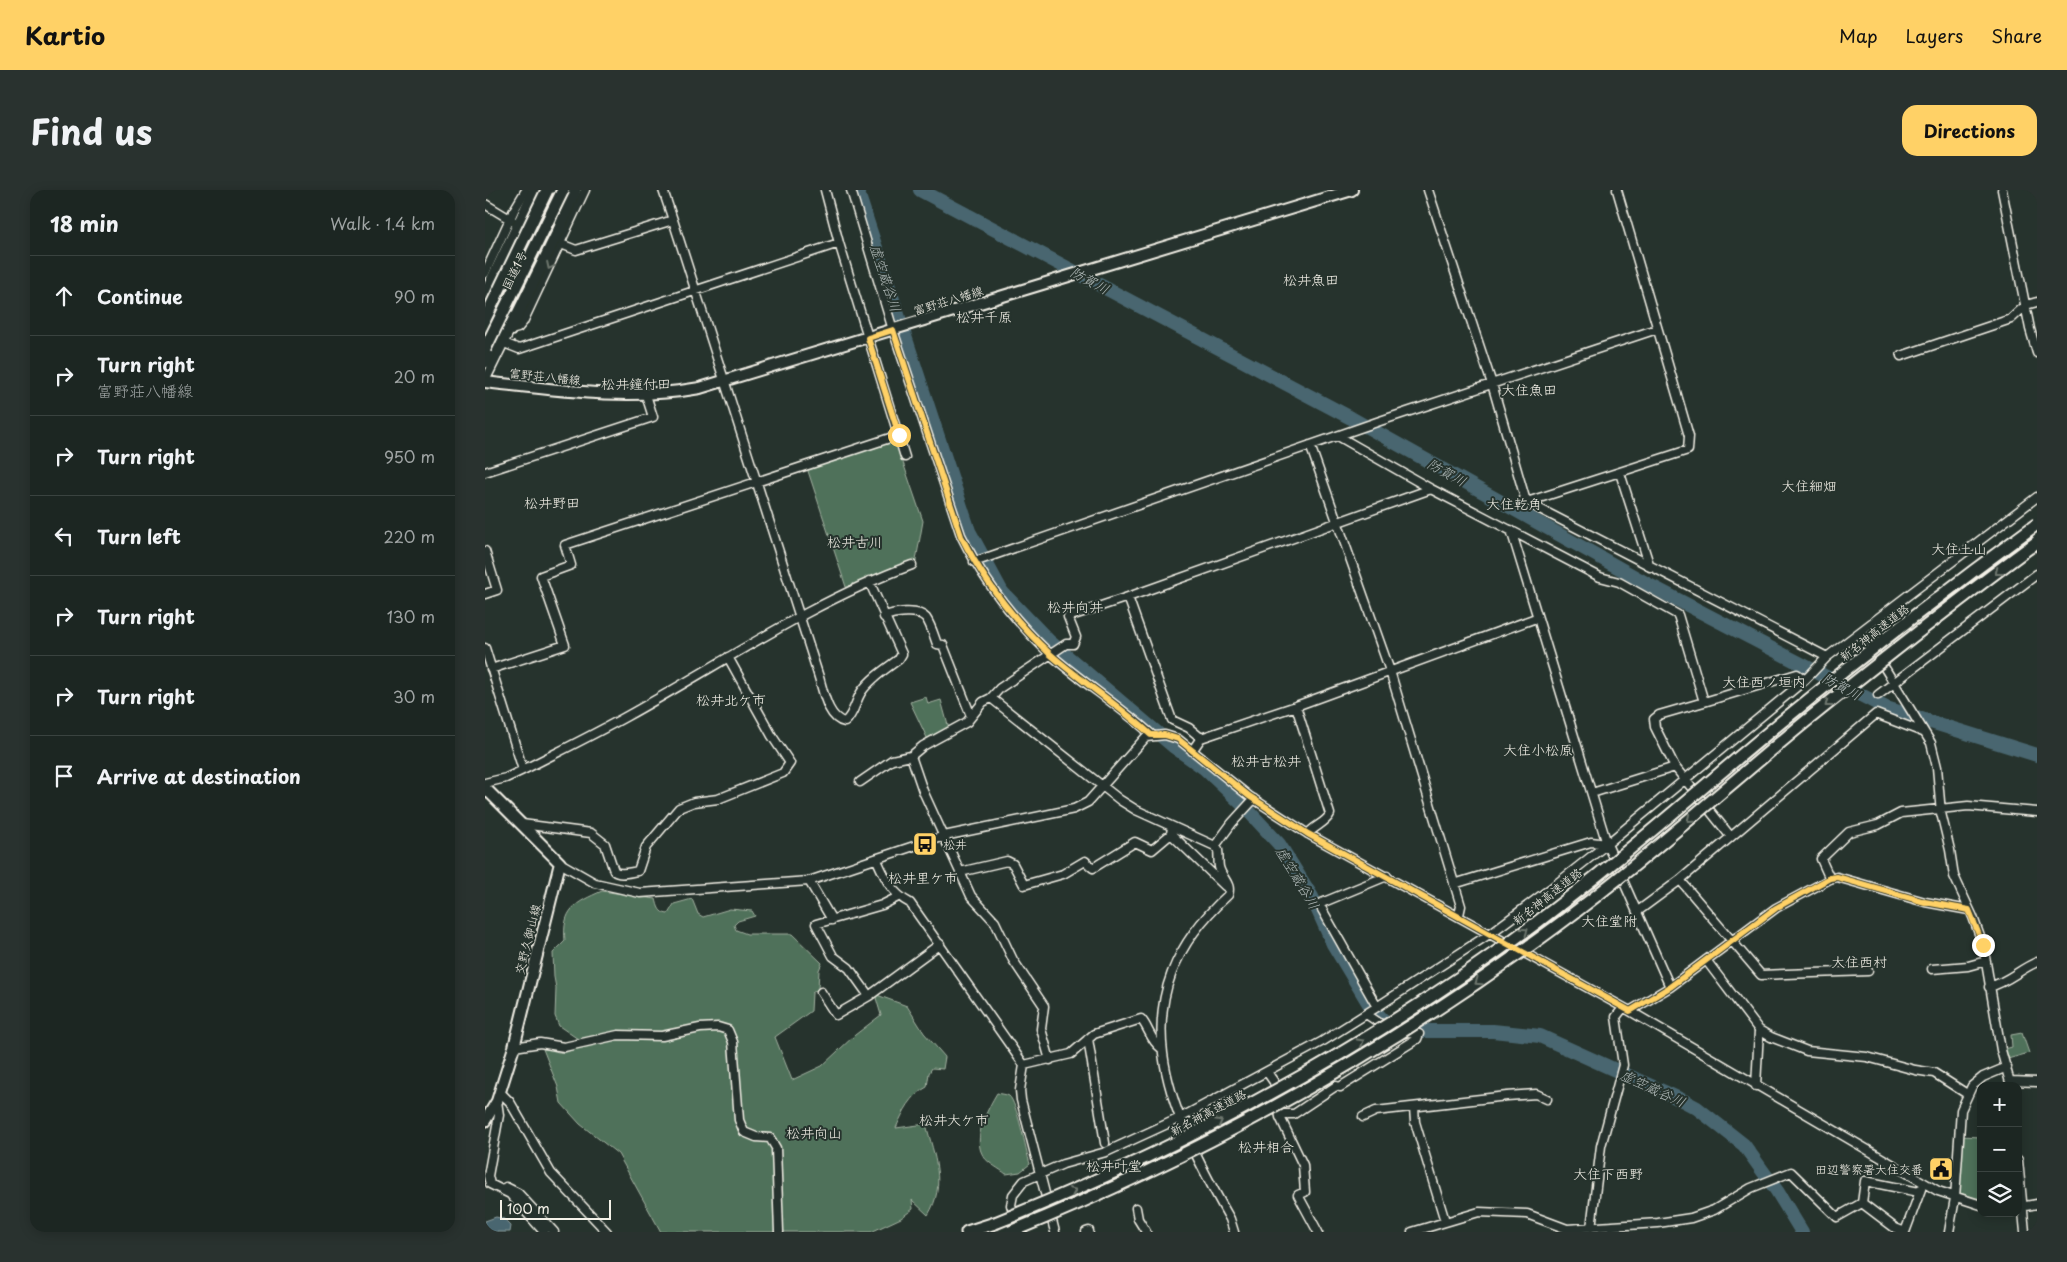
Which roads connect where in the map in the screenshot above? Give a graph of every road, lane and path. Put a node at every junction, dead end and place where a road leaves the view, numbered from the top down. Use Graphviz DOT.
graph roads {
  1 [pos="526,190"];
  2 [pos="535,190"];
  3 [pos="542,190"];
  4 [pos="547,190"];
  5 [pos="563,190"];
  6 [pos="569,190"];
  7 [pos="575,190"];
  8 [pos="585,190"];
  9 [pos="663,190"];
  10 [pos="825,190"];
  11 [pos="851,190"];
  12 [pos="1352,190"];
  13 [pos="1428,190"];
  14 [pos="1617,190"];
  15 [pos="2002,190"];
  16 [pos="485,204"];
  17 [pos="513,220"];
  18 [pos="673,220"];
  19 [pos="558,243"];
  20 [pos="839,243"];
  21 [pos="485,272"];
  22 [pos="696,290"];
  23 [pos="486,301"];
  24 [pos="2037,302"];
  25 [pos="2026,305"];
  26 [pos="485,318"];
  27 [pos="899,328"];
  28 [pos="1657,329"];
  29 [pos="510,330"];
  30 [pos="868,338"];
  31 [pos="504,343"];
  32 [pos="485,349"];
  33 [pos="2037,353"];
  34 [pos="1901,356"];
  35 [pos="485,362"];
  36 [pos="485,382"];
  37 [pos="726,382"];
  38 [pos="1492,384"];
  39 [pos="646,395"];
  40 [pos="899,435"];
  41 [pos="1338,436"];
  42 [pos="1311,445"];
  43 [pos="905,457"];
  44 [pos="485,472"];
  45 [pos="1620,473"];
  46 [pos="755,482"];
  47 [pos="1431,489"];
  48 [pos="2037,497"];
  49 [pos="1525,500"];
  50 [pos="1337,522"];
  51 [pos="2037,524"];
  52 [pos="1511,530"];
  53 [pos="2037,542"];
  54 [pos="485,551"];
  55 [pos="974,562"];
  56 [pos="912,565"];
  57 [pos="1650,567"];
  58 [pos="2037,574"];
  59 [pos="869,581"];
  60 [pos="485,594"];
  61 [pos="1128,597"];
  62 [pos="799,617"];
  63 [pos="884,617"];
  64 [pos="1537,618"];
  65 [pos="1862,631"];
  66 [pos="485,648"];
  67 [pos="1051,654"];
  68 [pos="728,657"];
  69 [pos="1827,657"];
  70 [pos="491,669"];
  71 [pos="1390,671"];
  72 [pos="1805,680"];
  73 [pos="1895,683"];
  74 [pos="1878,696"];
  75 [pos="991,698"];
  76 [pos="1704,702"];
  77 [pos="1296,706"];
  78 [pos="971,716"];
  79 [pos="1923,731"];
  80 [pos="1153,735"];
  81 [pos="1201,738"];
  82 [pos="1192,751"];
  83 [pos="911,756"];
  84 [pos="1675,767"];
  85 [pos="523,770"];
  86 [pos="1686,780"];
  87 [pos="860,782"];
  88 [pos="485,783"];
  89 [pos="1103,786"];
  90 [pos="485,788"];
  91 [pos="1592,793"];
  92 [pos="1255,800"];
  93 [pos="1941,810"];
  94 [pos="2037,812"];
  95 [pos="521,824"];
  96 [pos="1171,830"];
  97 [pos="1308,834"];
  98 [pos="944,836"];
  99 [pos="1731,837"];
  100 [pos="1607,844"];
  101 [pos="1215,846"];
  102 [pos="877,860"];
  103 [pos="560,863"];
  104 [pos="960,872"];
  105 [pos="1387,876"];
  106 [pos="1830,878"];
  107 [pos="1680,880"];
  108 [pos="809,881"];
  109 [pos="1454,884"];
  110 [pos="1229,892"];
  111 [pos="898,897"];
  112 [pos="1969,910"];
  113 [pos="1638,911"];
  114 [pos="1459,915"];
  115 [pos="832,920"];
  116 [pos="1491,933"];
  117 [pos="1731,940"];
  118 [pos="940,944"];
  119 [pos="1707,960"];
  120 [pos="1986,961"];
  121 [pos="2037,962"];
  122 [pos="1932,969"];
  123 [pos="1868,971"];
  124 [pos="1670,987"];
  125 [pos="1989,987"];
  126 [pos="821,992"];
  127 [pos="869,996"];
  128 [pos="1377,1007"];
  129 [pos="1626,1010"];
  130 [pos="1366,1014"];
  131 [pos="1759,1030"];
  132 [pos="1088,1039"];
  133 [pos="514,1047"];
  134 [pos="1161,1048"];
  135 [pos="1050,1060"];
  136 [pos="1024,1065"];
  137 [pos="2007,1067"];
  138 [pos="1267,1072"];
  139 [pos="1313,1076"];
  140 [pos="2011,1082"];
  141 [pos="2037,1082"];
  142 [pos="2022,1083"];
  143 [pos="1757,1086"];
  144 [pos="1324,1094"];
  145 [pos="1967,1094"];
  146 [pos="499,1096"];
  147 [pos="1547,1099"];
  148 [pos="1414,1108"];
  149 [pos="1280,1114"];
  150 [pos="1363,1117"];
  151 [pos="1180,1118"];
  152 [pos="485,1121"];
  153 [pos="1105,1143"];
  154 [pos="1039,1173"];
  155 [pos="1925,1184"];
  156 [pos="488,1188"];
  157 [pos="1919,1192"];
  158 [pos="1955,1198"];
  159 [pos="1862,1203"];
  160 [pos="1977,1204"];
  161 [pos="2037,1204"];
  162 [pos="2022,1207"];
  163 [pos="1136,1208"];
  164 [pos="2022,1213"];
  165 [pos="1445,1222"];
  166 [pos="1594,1229"];
  167 [pos="544,1232"];
  168 [pos="555,1232"];
  169 [pos="607,1232"];
  170 [pos="779,1232"];
  171 [pos="967,1232"];
  172 [pos="1010,1232"];
  173 [pos="1019,1232"];
  174 [pos="1055,1232"];
  175 [pos="1146,1232"];
  176 [pos="1234,1232"];
  177 [pos="1318,1232"];
  178 [pos="1412,1232"];
  179 [pos="1905,1232"];
  180 [pos="1949,1232"];
  181 [pos="2025,1232"];
  1 -- 17 [label="street"];
  2 -- 23 [label="highway"];
  3 -- 23 [label="highway, 国道1号"];
  4 -- 26 [label="highway, bridge"];
  5 -- 32 [label="highway, bridge"];
  6 -- 35 [label="highway, 国道1号"];
  7 -- 29 [label="highway"];
  8 -- 19 [label="street"];
  9 -- 18 [label="street"];
  10 -- 20 [label="street"];
  11 -- 27 [label="street"];
  12 -- 27 [label="main road, 富野荘八幡線"];
  13 -- 38 [label="street"];
  14 -- 28 [label="street"];
  15 -- 25 [label="street"];
  16 -- 17 [label="street"];
  17 -- 21 [label="street"];
  18 -- 19 [label="street"];
  18 -- 22 [label="street"];
  19 -- 29 [label="street, one-way"];
  20 -- 22 [label="street"];
  20 -- 30 [label="street"];
  22 -- 31 [label="street"];
  22 -- 37 [label="street"];
  24 -- 25 [label="street"];
  25 -- 33 [label="street"];
  25 -- 34 [label="street"];
  27 -- 30 [label="main road, 富野荘八幡線"];
  27 -- 55 [label="street"];
  28 -- 38 [label="street"];
  28 -- 45 [label="street"];
  29 -- 31 [label="street"];
  30 -- 37 [label="main road, 富野荘八幡線"];
  30 -- 40 [label="street"];
  31 -- 36 [label="street"];
  36 -- 39 [label="main road, 富野荘八幡線"];
  37 -- 39 [label="main road, 富野荘八幡線"];
  37 -- 46 [label="street"];
  38 -- 41 [label="street"];
  38 -- 49 [label="street"];
  39 -- 44 [label="street"];
  40 -- 43 [label="street"];
  40 -- 46 [label="street"];
  41 -- 42 [label="street"];
  41 -- 47 [label="street"];
  42 -- 50 [label="street"];
  42 -- 55 [label="street"];
  45 -- 49 [label="street"];
  45 -- 57 [label="street"];
  46 -- 62 [label="street"];
  46 -- 70 [label="street"];
  47 -- 50 [label="street"];
  47 -- 52 [label="street"];
  48 -- 65 [label="street"];
  49 -- 57 [label="street"];
  50 -- 61 [label="street"];
  50 -- 71 [label="street"];
  171 -- 51 [label="highway, 新名神高速道路, one-way, bridge"];
  52 -- 64 [label="street"];
  52 -- 76 [label="street"];
  53 -- 172 [label="highway, one-way, bridge"];
  54 -- 60 [label="street"];
  55 -- 67 [label="street"];
  56 -- 59 [label="street"];
  57 -- 69 [label="street"];
  58 -- 73 [label="street"];
  59 -- 62 [label="street"];
  59 -- 63 [label="street"];
  61 -- 67 [label="street"];
  61 -- 81 [label="street"];
  62 -- 63 [label="street"];
  62 -- 68 [label="street"];
  63 -- 78 [label="street"];
  64 -- 71 [label="street"];
  64 -- 91 [label="street"];
  65 -- 69 [label="street"];
  65 -- 73 [label="street"];
  66 -- 70 [label="street"];
  67 -- 75 [label="street"];
  67 -- 80 [label="street"];
  68 -- 85 [label="street"];
  68 -- 95 [label="street"];
  69 -- 72 [label="street"];
  70 -- 85 [label="street"];
  71 -- 77 [label="street"];
  71 -- 109 [label="street"];
  72 -- 76 [label="street"];
  72 -- 86 [label="street"];
  73 -- 74 [label="street"];
  73 -- 79 [label="street"];
  75 -- 78 [label="street"];
  75 -- 89 [label="street"];
  76 -- 84 [label="street"];
  77 -- 81 [label="street"];
  77 -- 97 [label="street"];
  78 -- 83 [label="street"];
  79 -- 93 [label="street"];
  79 -- 99 [label="street"];
  80 -- 82 [label="street"];
  80 -- 89 [label="street"];
  81 -- 82 [label="street"];
  82 -- 92 [label="street"];
  83 -- 87 [label="street"];
  83 -- 98 [label="street"];
  84 -- 86 [label="street"];
  84 -- 91 [label="street"];
  85 -- 88 [label="street"];
  86 -- 99 [label="street"];
  86 -- 100 [label="street"];
  89 -- 96 [label="street"];
  89 -- 98 [label="street"];
  90 -- 95 [label="main road"];
  91 -- 100 [label="street"];
  92 -- 97 [label="street"];
  92 -- 101 [label="street"];
  93 -- 94 [label="street"];
  93 -- 106 [label="street"];
  93 -- 112 [label="street"];
  95 -- 103 [label="main road"];
  96 -- 101 [label="street"];
  96 -- 104 [label="street"];
  96 -- 110 [label="street"];
  97 -- 105 [label="street"];
  98 -- 102 [label="street"];
  98 -- 104 [label="street"];
  99 -- 107 [label="street"];
  100 -- 109 [label="street"];
  100 -- 113 [label="street"];
  100 -- 116 [label="street"];
  101 -- 110 [label="street"];
  102 -- 108 [label="street"];
  102 -- 111 [label="street"];
  103 -- 108 [label="street"];
  103 -- 133 [label="main road, 交野久御山線"];
  104 -- 135 [label="street"];
  105 -- 114 [label="street"];
  105 -- 128 [label="street"];
  106 -- 112 [label="street"];
  106 -- 117 [label="street"];
  107 -- 113 [label="street"];
  107 -- 117 [label="street"];
  108 -- 115 [label="street"];
  109 -- 114 [label="street"];
  110 -- 134 [label="street"];
  111 -- 115 [label="street"];
  111 -- 118 [label="street"];
  112 -- 120 [label="street"];
  113 -- 124 [label="street"];
  114 -- 116 [label="street"];
  115 -- 127 [label="street"];
  116 -- 128 [label="street"];
  116 -- 129 [label="street"];
  117 -- 119 [label="street"];
  117 -- 123 [label="street"];
  118 -- 127 [label="street"];
  118 -- 136 [label="street"];
  119 -- 124 [label="street"];
  119 -- 131 [label="street"];
  120 -- 122 [label="street"];
  120 -- 125 [label="street"];
  121 -- 125 [label="street"];
  124 -- 129 [label="street"];
  125 -- 137 [label="street"];
  126 -- 127 [label="street"];
  128 -- 130 [label="street"];
  129 -- 143 [label="street"];
  129 -- 166 [label="street"];
  130 -- 138 [label="street"];
  130 -- 144 [label="street"];
  131 -- 143 [label="street"];
  131 -- 145 [label="street"];
  132 -- 134 [label="street"];
  132 -- 135 [label="street"];
  132 -- 153 [label="street"];
  133 -- 146 [label="main road, 交野久御山線"];
  133 -- 170 [label="street"];
  134 -- 151 [label="street"];
  135 -- 136 [label="street"];
  136 -- 154 [label="street"];
  137 -- 140 [label="street"];
  137 -- 145 [label="street"];
  138 -- 149 [label="street"];
  138 -- 151 [label="street"];
  139 -- 144 [label="street"];
  141 -- 142 [label="street"];
  143 -- 155 [label="street"];
  144 -- 149 [label="street"];
  145 -- 158 [label="street"];
  146 -- 152 [label="main road, 交野久御山線"];
  146 -- 156 [label="street"];
  146 -- 169 [label="street"];
  147 -- 148 [label="street"];
  148 -- 150 [label="street"];
  148 -- 165 [label="street"];
  149 -- 177 [label="street"];
  151 -- 154 [label="street"];
  151 -- 176 [label="street"];
  154 -- 173 [label="street"];
  154 -- 174 [label="street"];
  155 -- 157 [label="street"];
  155 -- 158 [label="street"];
  156 -- 167 [label="street"];
  156 -- 168 [label="street"];
  157 -- 159 [label="street"];
  157 -- 179 [label="street"];
  158 -- 160 [label="street"];
  158 -- 180 [label="street"];
  159 -- 166 [label="street"];
  159 -- 179 [label="street"];
  161 -- 162 [label="street"];
  163 -- 175 [label="street"];
  164 -- 181 [label="street"];
  165 -- 166 [label="street"];
  165 -- 178 [label="street"];
}
